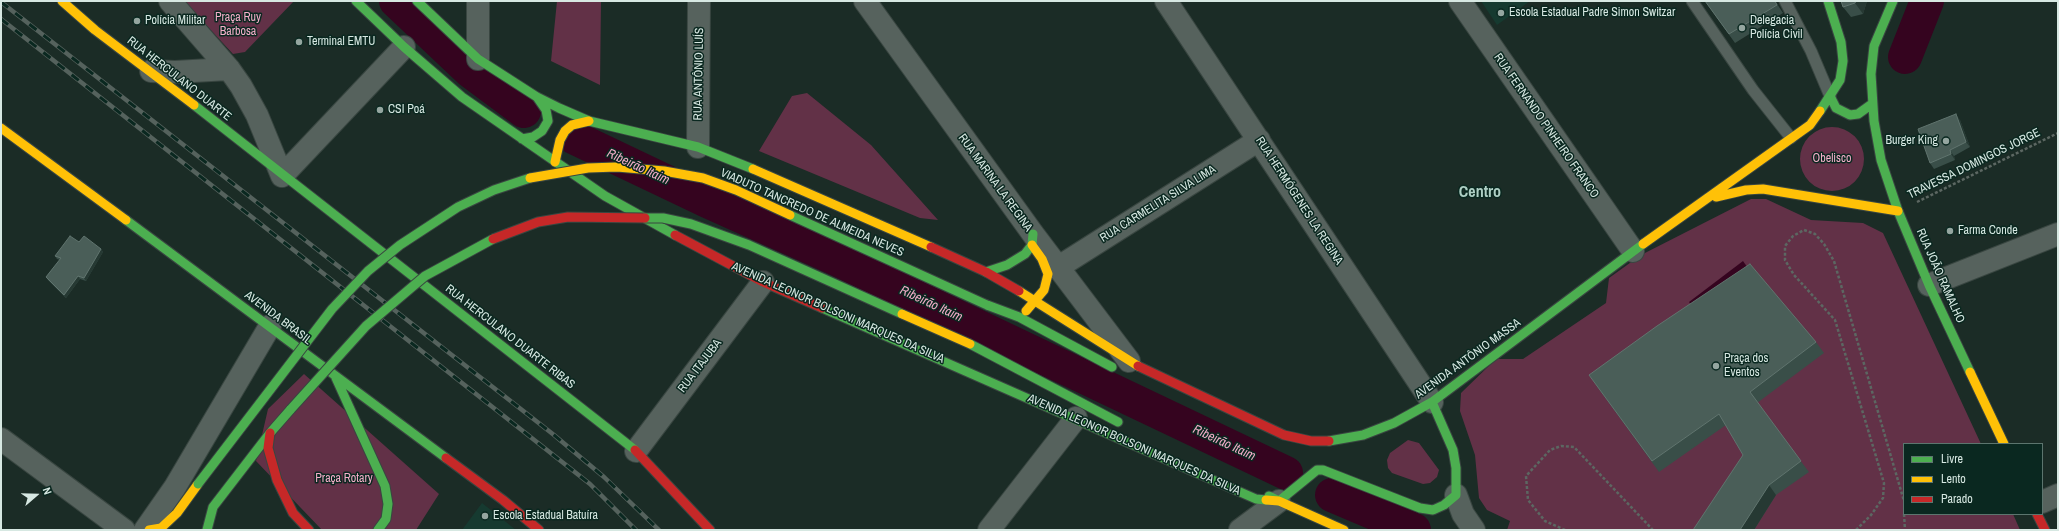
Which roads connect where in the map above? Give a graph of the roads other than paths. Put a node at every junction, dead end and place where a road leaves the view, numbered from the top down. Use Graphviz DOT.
graph roads {
  1 [pos="62,1"];
  2 [pos="170,1"];
  3 [pos="356,1"];
  4 [pos="418,1"];
  5 [pos="478,1"];
  6 [pos="700,1"];
  7 [pos="865,1"];
  8 [pos="1166,1"];
  9 [pos="1460,1"];
  10 [pos="1692,1"];
  11 [pos="1785,1"];
  12 [pos="1828,1"];
  13 [pos="1893,1"];
  14 [pos="404,47"];
  15 [pos="478,59"];
  16 [pos="229,69"];
  17 [pos="151,71"];
  18 [pos="538,96"];
  19 [pos="1830,96"];
  20 [pos="1872,104"];
  21 [pos="589,121"];
  22 [pos="1,128"];
  23 [pos="1791,138"];
  24 [pos="522,140"];
  25 [pos="1259,140"];
  26 [pos="698,147"];
  27 [pos="555,162"];
  28 [pos="282,176"];
  29 [pos="1706,200"];
  30 [pos="1898,211"];
  31 [pos="2058,234"];
  32 [pos="1032,240"];
  33 [pos="1633,251"];
  34 [pos="1057,268"];
  35 [pos="986,272"];
  36 [pos="763,282"];
  37 [pos="1929,285"];
  38 [pos="1036,300"];
  39 [pos="1019,317"];
  40 [pos="270,326"];
  41 [pos="1109,350"];
  42 [pos="1086,353"];
  43 [pos="1124,366"];
  44 [pos="336,376"];
  45 [pos="1432,402"];
  46 [pos="1076,418"];
  47 [pos="1124,425"];
  48 [pos="270,433"];
  49 [pos="1,439"];
  50 [pos="1323,442"];
  51 [pos="2004,443"];
  52 [pos="1291,446"];
  53 [pos="636,451"];
  54 [pos="1208,467"];
  55 [pos="1456,495"];
  56 [pos="2058,495"];
  57 [pos="1280,501"];
  58 [pos="2043,502"];
  59 [pos="2038,515"];
  60 [pos="124,530"];
  61 [pos="144,530"];
  62 [pos="149,530"];
  63 [pos="207,530"];
  64 [pos="310,530"];
  65 [pos="378,530"];
  66 [pos="539,530"];
  67 [pos="710,530"];
  68 [pos="988,530"];
  69 [pos="1240,530"];
  70 [pos="1344,530"];
  71 [pos="1474,530"];
  72 [pos="2045,530"];
  1 -- 17 [label="main road, RUA HERCULANO DUARTE"];
  2 -- 16 [label="street"];
  3 -- 14 [label="main road, AVENIDA LEONOR BOLSONI MARQUES DA SILVA"];
  4 -- 15 [label="main road"];
  5 -- 15 [label="street"];
  6 -- 26 [label="street, RUA ANTÔNIO LUÍS"];
  7 -- 32 [label="street, RUA MARINA LA REGINA"];
  8 -- 25 [label="street, RUA HERMÓGENES LA REGINA"];
  9 -- 33 [label="street, RUA FERNANDO PINHEIRO FRANCO"];
  10 -- 23 [label="lane"];
  11 -- 19 [label="lane"];
  12 -- 19 [label="main road"];
  13 -- 20 [label="main road"];
  14 -- 24 [label="main road, AVENIDA LEONOR BOLSONI MARQUES DA SILVA"];
  14 -- 28 [label="street"];
  15 -- 18 [label="main road"];
  16 -- 17 [label="street"];
  16 -- 28 [label="street"];
  17 -- 28 [label="main road, RUA HERCULANO DUARTE"];
  18 -- 21 [label="main road"];
  18 -- 24 [label="main road"];
  19 -- 20 [label="main road"];
  19 -- 23 [label="main road, AVENIDA ANTÔNIO MASSA"];
  20 -- 30 [label="main road, RUA JOÃO RAMALHO"];
  21 -- 26 [label="main road"];
  21 -- 27 [label="main road"];
  22 -- 40 [label="main road, AVENIDA BRASIL"];
  23 -- 29 [label="main road, AVENIDA ANTÔNIO MASSA"];
  24 -- 27 [label="main road, AVENIDA LEONOR BOLSONI MARQUES DA SILVA"];
  25 -- 34 [label="street, RUA CARMELITA SILVA LIMA"];
  25 -- 45 [label="street, RUA HERMÓGENES LA REGINA"];
  26 -- 35 [label="main road"];
  27 -- 36 [label="main road, AVENIDA LEONOR BOLSONI MARQUES DA SILVA"];
  28 -- 53 [label="main road, RUA HERCULANO DUARTE RIBAS"];
  29 -- 30 [label="main road, AVENIDA ANTÔNIO MASSA"];
  29 -- 33 [label="main road, AVENIDA ANTÔNIO MASSA"];
  30 -- 37 [label="main road, RUA JOÃO RAMALHO"];
  31 -- 37 [label="street"];
  32 -- 34 [label="street, RUA MARINA LA REGINA"];
  32 -- 35 [label="main road"];
  32 -- 38 [label="main road"];
  33 -- 45 [label="main road, AVENIDA ANTÔNIO MASSA"];
  34 -- 43 [label="street, RUA MARINA LA REGINA"];
  35 -- 38 [label="main road"];
  36 -- 46 [label="main road, AVENIDA LEONOR BOLSONI MARQUES DA SILVA"];
  36 -- 53 [label="street, RUA ITAJUBA"];
  37 -- 51 [label="main road, RUA JOÃO RAMALHO"];
  38 -- 39 [label="main road"];
  38 -- 41 [label="main road"];
  39 -- 42 [label="main road"];
  39 -- 62 [label="main road, VIADUTO TANCREDO DE ALMEIDA NEVES, bridge"];
  40 -- 44 [label="main road, AVENIDA BRASIL"];
  40 -- 61 [label="street"];
  41 -- 42 [label="main road"];
  41 -- 43 [label="main road"];
  42 -- 43 [label="main road"];
  43 -- 50 [label="main road, AVENIDA ANTÔNIO MASSA"];
  44 -- 65 [label="main road"];
  44 -- 66 [label="main road, AVENIDA BRASIL"];
  45 -- 50 [label="main road, AVENIDA ANTÔNIO MASSA"];
  45 -- 55 [label="main road"];
  46 -- 57 [label="main road, AVENIDA LEONOR BOLSONI MARQUES DA SILVA"];
  46 -- 68 [label="street"];
  47 -- 48 [label="main road, AVENIDA LEONOR BOLSONI MARQUES DA SILVA, bridge"];
  48 -- 63 [label="main road"];
  48 -- 64 [label="main road"];
  49 -- 60 [label="street"];
  50 -- 52 [label="main road"];
  53 -- 67 [label="main road, RUA HERCULANO DUARTE RIBAS"];
  54 -- 57 [label="main road, AVENIDA LEONOR BOLSONI MARQUES DA SILVA"];
  55 -- 57 [label="main road"];
  55 -- 71 [label="street"];
  56 -- 58 [label="street"];
  57 -- 69 [label="street"];
  57 -- 70 [label="main road, AVENIDA LEONOR BOLSONI MARQUES DA SILVA"];
  59 -- 72 [label="main road"];
}
